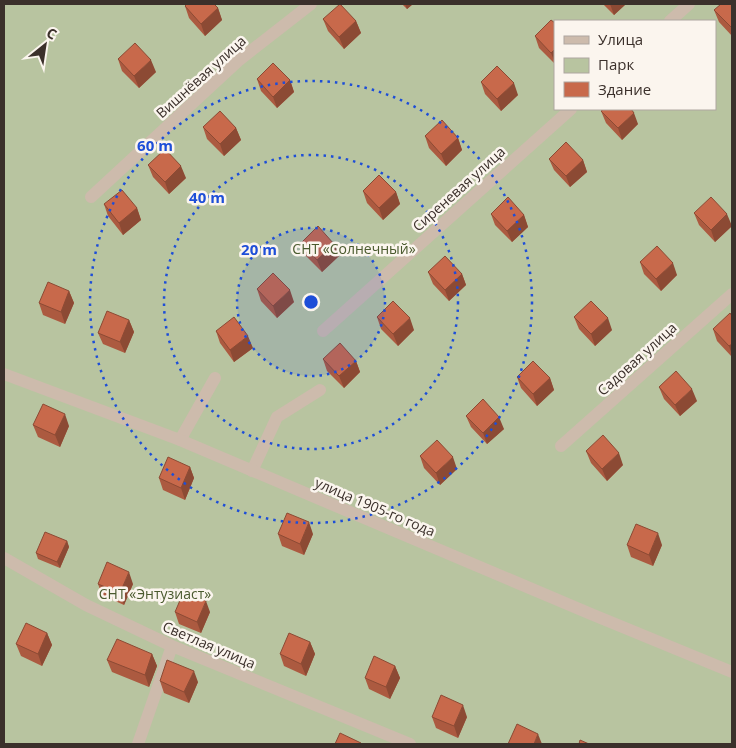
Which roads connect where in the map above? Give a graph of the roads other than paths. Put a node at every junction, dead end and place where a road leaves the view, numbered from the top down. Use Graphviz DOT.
graph roads {
  1 [pos="312,4"];
  2 [pos="689,4"];
  3 [pos="671,20"];
  4 [pos="570,110"];
  5 [pos="91,197"];
  6 [pos="732,294"];
  7 [pos="323,331"];
  8 [pos="4,374"];
  9 [pos="215,378"];
  10 [pos="320,390"];
  11 [pos="180,440"];
  12 [pos="562,446"];
  13 [pos="252,471"];
  14 [pos="4,558"];
  15 [pos="172,646"];
  16 [pos="732,672"];
  17 [pos="138,744"];
  18 [pos="409,744"];
  1 -- 5 [label="street, Вишнёвая улица"];
  2 -- 3 [label="street"];
  4 -- 7 [label="street, Сиреневая улица"];
  6 -- 12 [label="street, Садовая улица"];
  8 -- 11 [label="street, улица 1905-го года"];
  9 -- 11 [label="street"];
  10 -- 13 [label="street"];
  11 -- 13 [label="street, улица 1905-го года"];
  13 -- 16 [label="street, улица 1905-го года"];
  14 -- 15 [label="street, Светлая улица"];
  15 -- 17 [label="street"];
  15 -- 18 [label="street, Светлая улица"];
}
